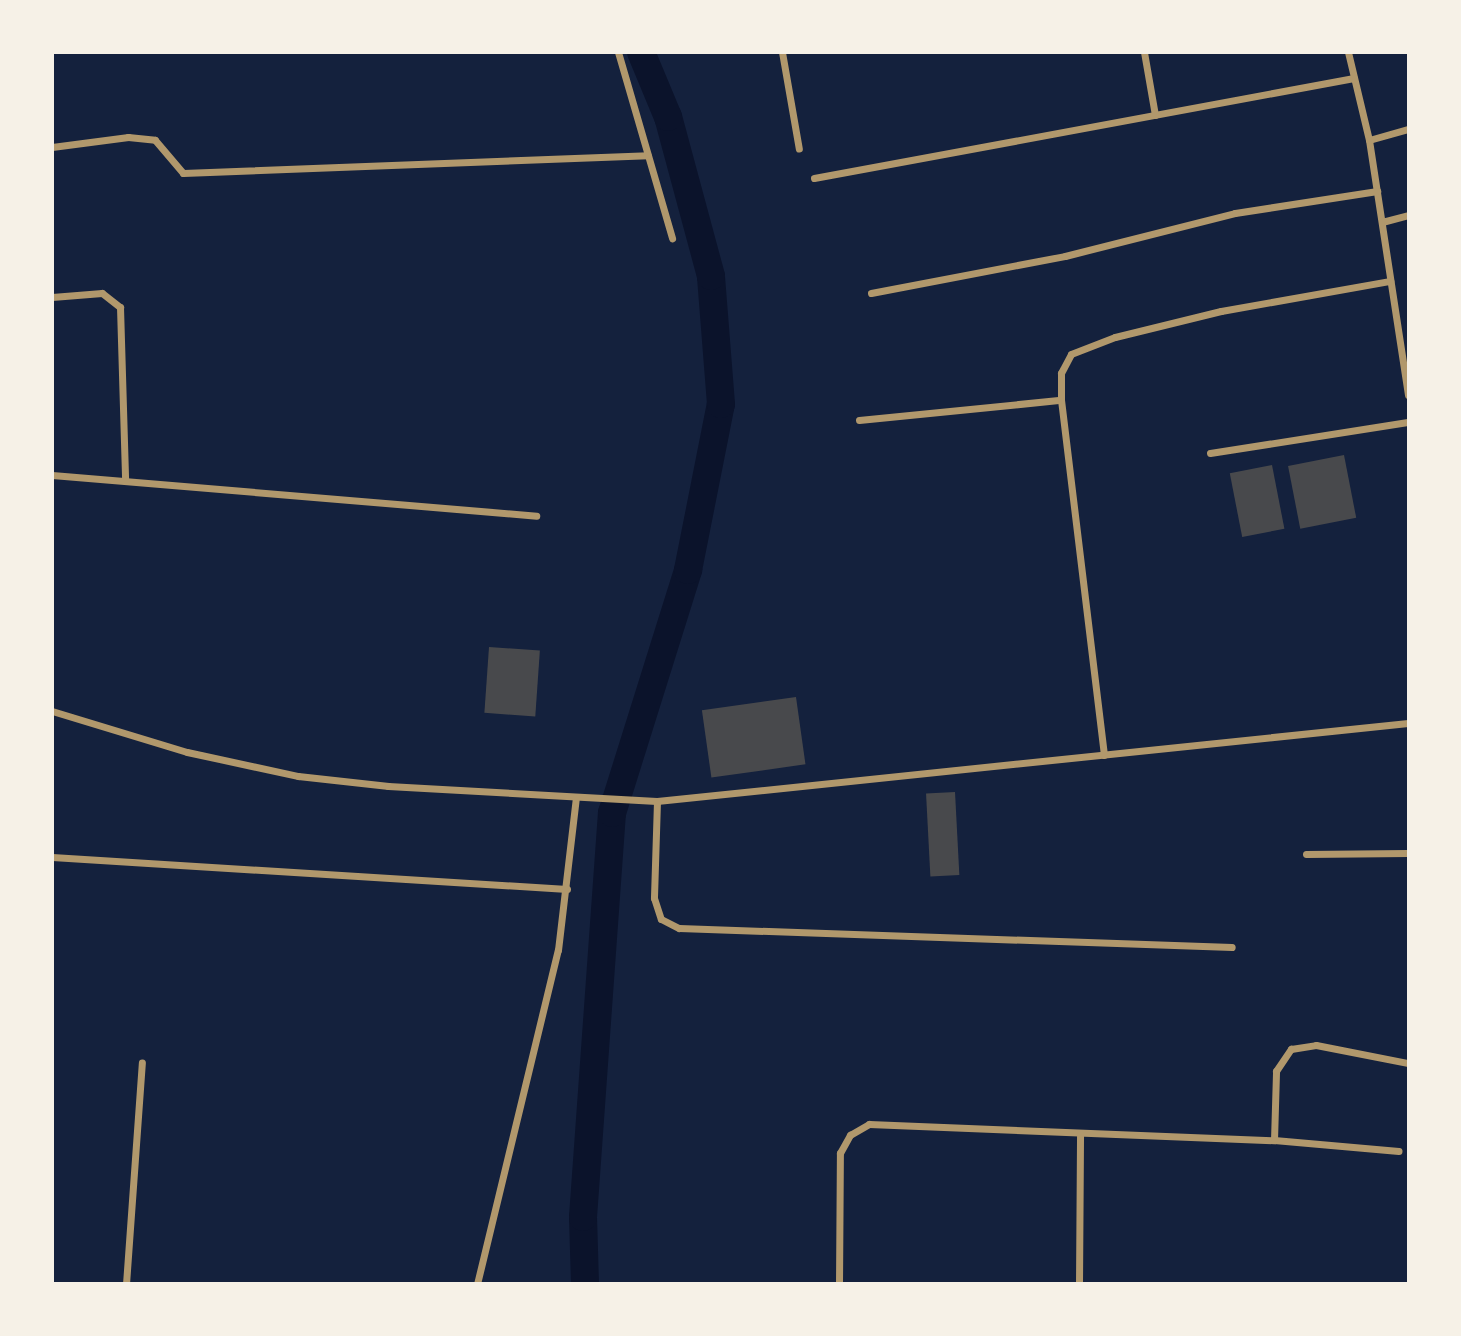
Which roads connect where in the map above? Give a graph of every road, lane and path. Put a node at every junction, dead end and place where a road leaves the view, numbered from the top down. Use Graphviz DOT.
graph roads {
  1 [pos="618,52"];
  2 [pos="782,52"];
  3 [pos="1144,52"];
  4 [pos="1348,52"];
  5 [pos="1354,78"];
  6 [pos="1155,115"];
  7 [pos="1409,129"];
  8 [pos="1369,140"];
  9 [pos="52,147"];
  10 [pos="799,149"];
  11 [pos="648,155"];
  12 [pos="814,178"];
  13 [pos="1377,191"];
  14 [pos="1409,215"];
  15 [pos="1382,222"];
  16 [pos="672,238"];
  17 [pos="1390,281"];
  18 [pos="871,293"];
  19 [pos="52,297"];
  20 [pos="1409,342"];
  21 [pos="1398,344"];
  22 [pos="1409,395"];
  23 [pos="1061,400"];
  24 [pos="859,420"];
  25 [pos="1409,422"];
  26 [pos="1210,453"];
  27 [pos="52,475"];
  28 [pos="125,480"];
  29 [pos="536,516"];
  30 [pos="52,711"];
  31 [pos="1409,723"];
  32 [pos="1104,755"];
  33 [pos="576,797"];
  34 [pos="657,801"];
  35 [pos="1409,853"];
  36 [pos="1306,854"];
  37 [pos="52,857"];
  38 [pos="567,889"];
  39 [pos="1232,947"];
  40 [pos="142,1063"];
  41 [pos="1409,1063"];
  42 [pos="1080,1133"];
  43 [pos="1274,1140"];
  44 [pos="1399,1151"];
  45 [pos="126,1283"];
  46 [pos="477,1283"];
  47 [pos="839,1283"];
  48 [pos="1079,1283"];
  1 -- 11 [label="street"];
  2 -- 10 [label="street"];
  3 -- 6 [label="street"];
  4 -- 5 [label="street"];
  5 -- 6 [label="street"];
  5 -- 8 [label="street"];
  6 -- 12 [label="street"];
  7 -- 8 [label="street"];
  8 -- 13 [label="street"];
  9 -- 11 [label="street"];
  11 -- 16 [label="street"];
  13 -- 15 [label="street"];
  13 -- 18 [label="street"];
  14 -- 15 [label="street"];
  15 -- 17 [label="street"];
  17 -- 21 [label="street"];
  17 -- 23 [label="street"];
  19 -- 28 [label="street"];
  20 -- 21 [label="street"];
  21 -- 22 [label="street"];
  23 -- 24 [label="street"];
  23 -- 32 [label="street"];
  25 -- 26 [label="street"];
  27 -- 28 [label="street"];
  28 -- 29 [label="street"];
  30 -- 33 [label="street"];
  31 -- 32 [label="street"];
  32 -- 34 [label="street"];
  33 -- 34 [label="street"];
  33 -- 38 [label="street"];
  34 -- 39 [label="street"];
  35 -- 36 [label="street"];
  37 -- 38 [label="street"];
  38 -- 46 [label="street"];
  40 -- 45 [label="street"];
  41 -- 43 [label="street"];
  42 -- 43 [label="street"];
  42 -- 47 [label="street"];
  42 -- 48 [label="street"];
  43 -- 44 [label="street"];
}
